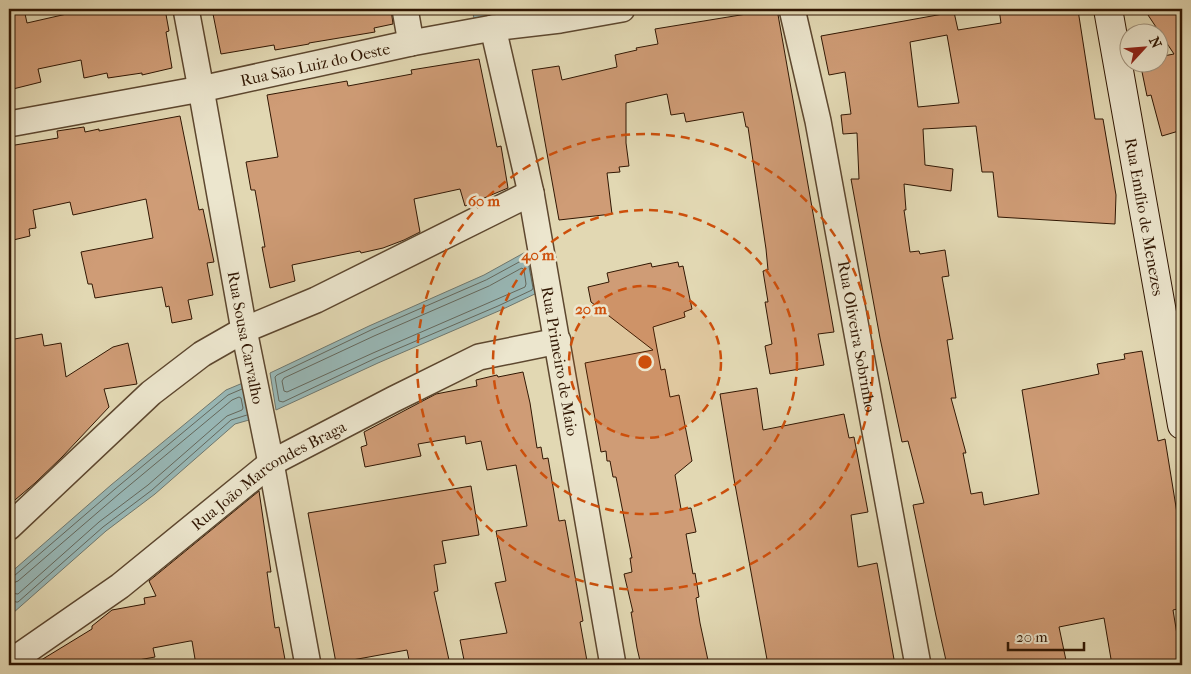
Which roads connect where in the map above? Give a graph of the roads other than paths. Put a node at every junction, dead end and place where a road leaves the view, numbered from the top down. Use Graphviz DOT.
graph roads {
  1 [pos="186,9"];
  2 [pos="404,9"];
  3 [pos="622,9"];
  4 [pos="792,9"];
  5 [pos="1108,9"];
  6 [pos="559,15"];
  7 [pos="493,28"];
  8 [pos="411,44"];
  9 [pos="201,89"];
  10 [pos="9,124"];
  11 [pos="531,193"];
  12 [pos="244,330"];
  13 [pos="558,341"];
  14 [pos="1182,425"];
  15 [pos="271,462"];
  16 [pos="9,527"];
  17 [pos="9,663"];
  18 [pos="308,665"];
  19 [pos="613,665"];
  20 [pos="918,665"];
  1 -- 9 [label="street, Rua Sousa Carvalho"];
  2 -- 8 [label="street"];
  3 -- 6 [label="street, Rua São Luiz do Oeste"];
  4 -- 20 [label="street, Rua Oliveira Sobrinho"];
  5 -- 14 [label="street, Rua Emílio de Menezes"];
  6 -- 7 [label="street, Rua São Luiz do Oeste"];
  7 -- 8 [label="street, Rua São Luiz do Oeste"];
  7 -- 11 [label="street, Rua Primeiro de Maio"];
  8 -- 9 [label="street, Rua São Luiz do Oeste"];
  9 -- 10 [label="street, Rua São Luiz do Oeste"];
  9 -- 12 [label="street, Rua Sousa Carvalho"];
  11 -- 12 [label="street"];
  11 -- 13 [label="street, Rua Primeiro de Maio"];
  12 -- 15 [label="street, Rua Sousa Carvalho"];
  12 -- 16 [label="street"];
  13 -- 15 [label="street, Rua João Marcondes Braga"];
  13 -- 19 [label="street, Rua Primeiro de Maio"];
  15 -- 17 [label="street, Rua João Marcondes Braga"];
  15 -- 18 [label="street, Rua Sousa Carvalho"];
}
